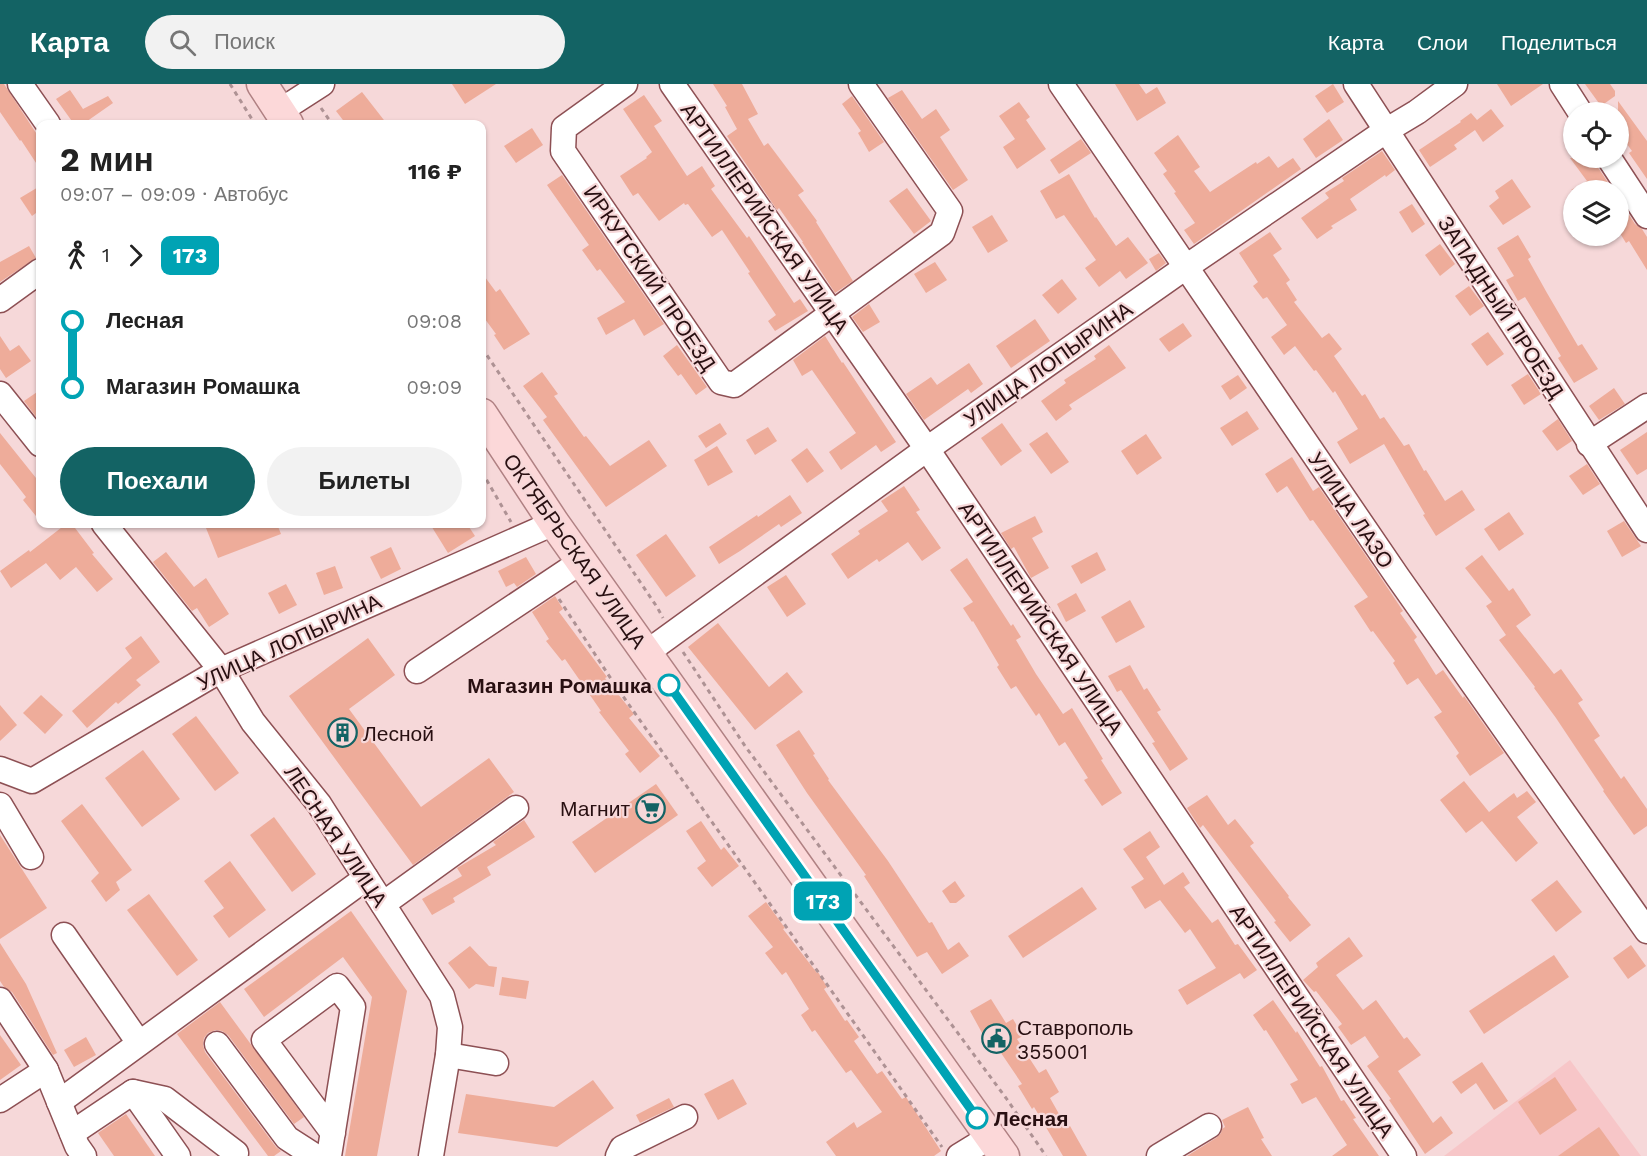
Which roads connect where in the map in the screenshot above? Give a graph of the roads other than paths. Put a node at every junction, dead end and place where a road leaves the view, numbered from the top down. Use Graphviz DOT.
graph roads {
  1 [pos="20,84"];
  2 [pos="262,84"];
  3 [pos="322,84"];
  4 [pos="625,84"];
  5 [pos="672,84"];
  6 [pos="861,84"];
  7 [pos="1061,84"];
  8 [pos="1356,84"];
  9 [pos="1455,84"];
  10 [pos="1562,84"];
  11 [pos="1574,102"];
  12 [pos="45,120"];
  13 [pos="274,120"];
  14 [pos="1387,130"];
  15 [pos="1616,168"];
  16 [pos="1647,216"];
  17 [pos="1186,267"];
  18 [pos="36,274"];
  19 [pos="0,300"];
  20 [pos="831,314"];
  21 [pos="0,394"];
  22 [pos="1647,406"];
  23 [pos="486,420"];
  24 [pos="36,439"];
  25 [pos="1589,444"];
  26 [pos="927,449"];
  27 [pos="554,523"];
  28 [pos="107,528"];
  29 [pos="1647,530"];
  30 [pos="582,561"];
  31 [pos="646,653"];
  32 [pos="221,670"];
  33 [pos="417,671"];
  34 [pos="0,769"];
  35 [pos="32,781"];
  36 [pos="0,805"];
  37 [pos="516,808"];
  38 [pos="31,857"];
  39 [pos="366,878"];
  40 [pos="383,904"];
  41 [pos="1647,932"];
  42 [pos="64,935"];
  43 [pos="0,1000"];
  44 [pos="139,1043"];
  45 [pos="217,1044"];
  46 [pos="448,1055"];
  47 [pos="496,1063"];
  48 [pos="46,1070"];
  49 [pos="132,1092"];
  50 [pos="0,1100"];
  51 [pos="59,1102"];
  52 [pos="685,1117"];
  53 [pos="1209,1126"];
  54 [pos="72,1133"];
  55 [pos="331,1145"];
  56 [pos="997,1146"];
  57 [pos="950,1151"];
  58 [pos="236,1153"];
  59 [pos="608,1154"];
  60 [pos="84,1156"];
  61 [pos="178,1156"];
  62 [pos="315,1156"];
  63 [pos="431,1156"];
  64 [pos="1159,1156"];
  65 [pos="1404,1156"];
  1 -- 12 [label="street"];
  2 -- 13 [label="main road"];
  3 -- 13 [label="street"];
  4 -- 20 [label="street, ИРКУТСКИЙ ПРОЕЗД"];
  5 -- 20 [label="street, АРТИЛЛЕРИЙСКАЯ УЛИЦА"];
  6 -- 20 [label="street, ИРКУТСКИЙ ПРОЕЗД"];
  7 -- 17 [label="street, УЛИЦА ЛАЗО"];
  8 -- 14 [label="street, ЗАПАДНЫЙ ПРОЕЗД"];
  9 -- 14 [label="street, УЛИЦА ЛОПЫРИНА"];
  10 -- 11 [label="street"];
  14 -- 17 [label="street, УЛИЦА ЛОПЫРИНА"];
  14 -- 25 [label="street, ЗАПАДНЫЙ ПРОЕЗД"];
  15 -- 16 [label="street"];
  17 -- 26 [label="street, УЛИЦА ЛОПЫРИНА"];
  17 -- 41 [label="street, УЛИЦА ЛАЗО"];
  18 -- 19 [label="street"];
  20 -- 26 [label="street, АРТИЛЛЕРИЙСКАЯ УЛИЦА"];
  21 -- 24 [label="street"];
  22 -- 25 [label="street"];
  23 -- 27 [label="main road, ОКТЯБРЬСКАЯ УЛИЦА"];
  25 -- 29 [label="street, ЗАПАДНЫЙ ПРОЕЗД"];
  26 -- 31 [label="street, УЛИЦА ЛОПЫРИНА"];
  26 -- 65 [label="street, АРТИЛЛЕРИЙСКАЯ УЛИЦА"];
  27 -- 30 [label="main road, ОКТЯБРЬСКАЯ УЛИЦА"];
  27 -- 32 [label="street, УЛИЦА ЛОПЫРИНА"];
  28 -- 32 [label="street, ЛЕСНАЯ УЛИЦА"];
  30 -- 31 [label="main road, ОКТЯБРЬСКАЯ УЛИЦА"];
  30 -- 33 [label="street"];
  31 -- 56 [label="main road, ОКТЯБРЬСКАЯ УЛИЦА"];
  32 -- 35 [label="street, УЛИЦА ЛОПЫРИНА"];
  32 -- 39 [label="street, ЛЕСНАЯ УЛИЦА"];
  34 -- 35 [label="street"];
  35 -- 36 [label="street, УЛИЦА ЛОПЫРИНА"];
  36 -- 38 [label="street"];
  37 -- 40 [label="street"];
  39 -- 40 [label="street, ЛЕСНАЯ УЛИЦА"];
  39 -- 44 [label="street"];
  40 -- 46 [label="street, ЛЕСНАЯ УЛИЦА"];
  42 -- 44 [label="street"];
  43 -- 48 [label="street"];
  44 -- 51 [label="street"];
  45 -- 62 [label="street"];
  46 -- 47 [label="street"];
  46 -- 63 [label="street, ЛЕСНАЯ УЛИЦА"];
  48 -- 50 [label="street"];
  48 -- 51 [label="street"];
  49 -- 54 [label="street"];
  49 -- 58 [label="street"];
  49 -- 61 [label="street"];
  51 -- 54 [label="street"];
  52 -- 59 [label="street"];
  53 -- 64 [label="street"];
  54 -- 60 [label="street"];
  55 -- 55 [label="street"];
  56 -- 57 [label="street"];
}
